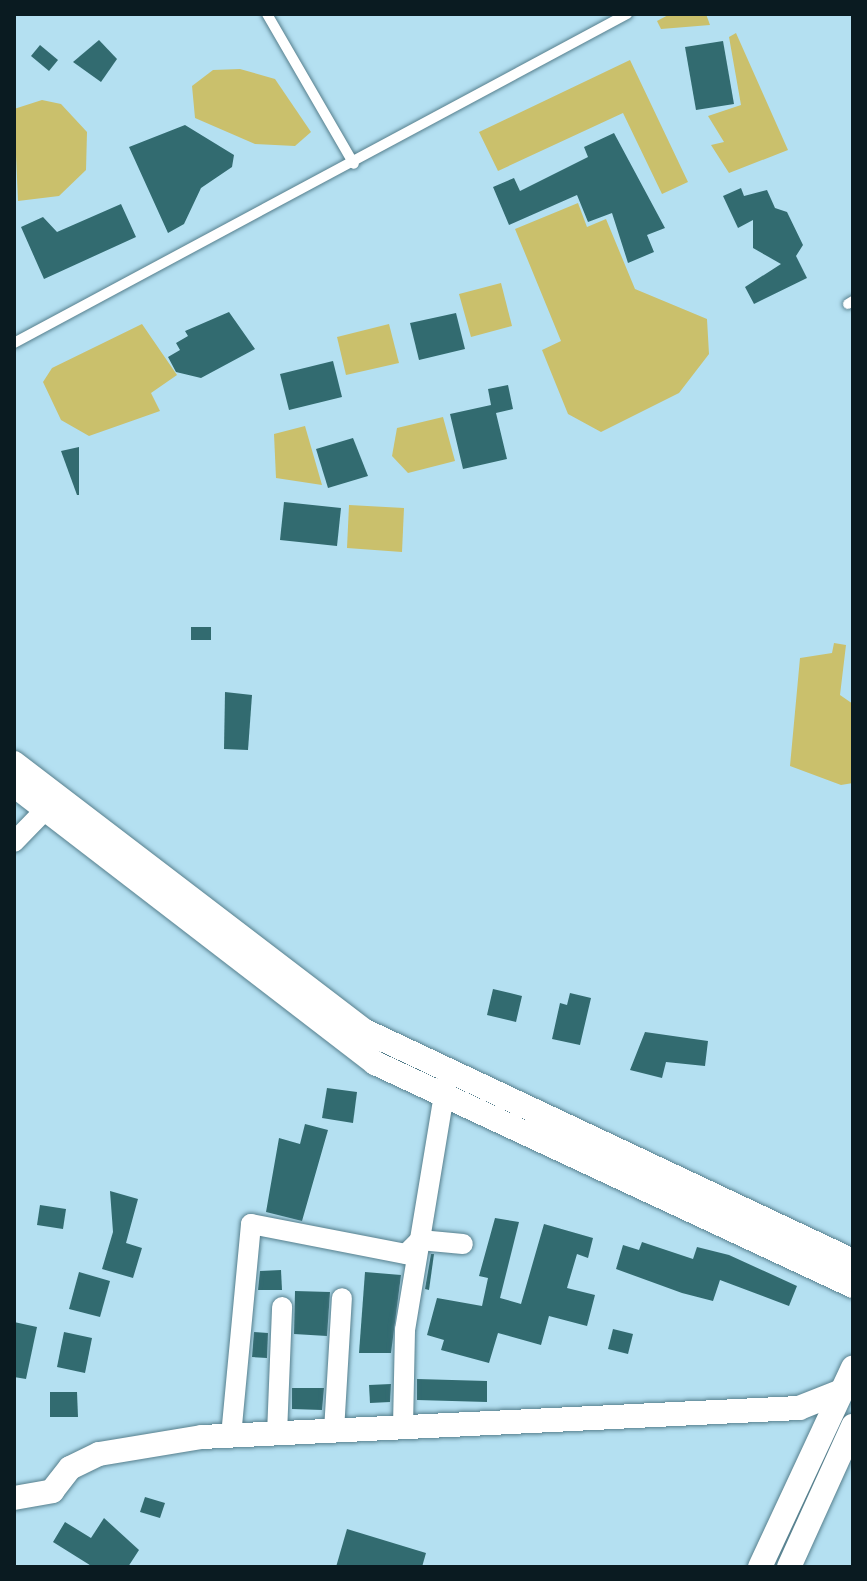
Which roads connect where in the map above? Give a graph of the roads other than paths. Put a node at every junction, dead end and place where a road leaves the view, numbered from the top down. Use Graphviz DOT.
graph roads {
  1 [pos="267,14"];
  2 [pos="627,14"];
  3 [pos="354,164"];
  4 [pos="14,343"];
  5 [pos="14,763"];
  6 [pos="14,785"];
  7 [pos="45,810"];
  8 [pos="14,842"];
  9 [pos="446,1086"];
  10 [pos="420,1240"];
  11 [pos="463,1244"];
  12 [pos="853,1261"];
  13 [pos="853,1286"];
  14 [pos="342,1298"];
  15 [pos="282,1307"];
  16 [pos="853,1368"];
  17 [pos="839,1392"];
  18 [pos="403,1426"];
  19 [pos="853,1426"];
  20 [pos="334,1431"];
  21 [pos="277,1434"];
  22 [pos="231,1436"];
  23 [pos="14,1498"];
  24 [pos="760,1567"];
  25 [pos="789,1567"];
  1 -- 3 [label="lane"];
  2 -- 3 [label="lane"];
  3 -- 4 [label="lane"];
  5 -- 9 [label="street"];
  6 -- 7 [label="street"];
  7 -- 8 [label="street"];
  7 -- 9 [label="street"];
  9 -- 10 [label="street"];
  9 -- 12 [label="street"];
  9 -- 13 [label="street"];
  10 -- 11 [label="street"];
  10 -- 18 [label="street"];
  10 -- 22 [label="street"];
  14 -- 20 [label="street"];
  15 -- 21 [label="street"];
  16 -- 17 [label="street"];
  17 -- 18 [label="street"];
  17 -- 24 [label="street"];
  18 -- 20 [label="street"];
  19 -- 25 [label="street"];
  20 -- 21 [label="street"];
  21 -- 22 [label="street"];
  22 -- 23 [label="street"];
}
